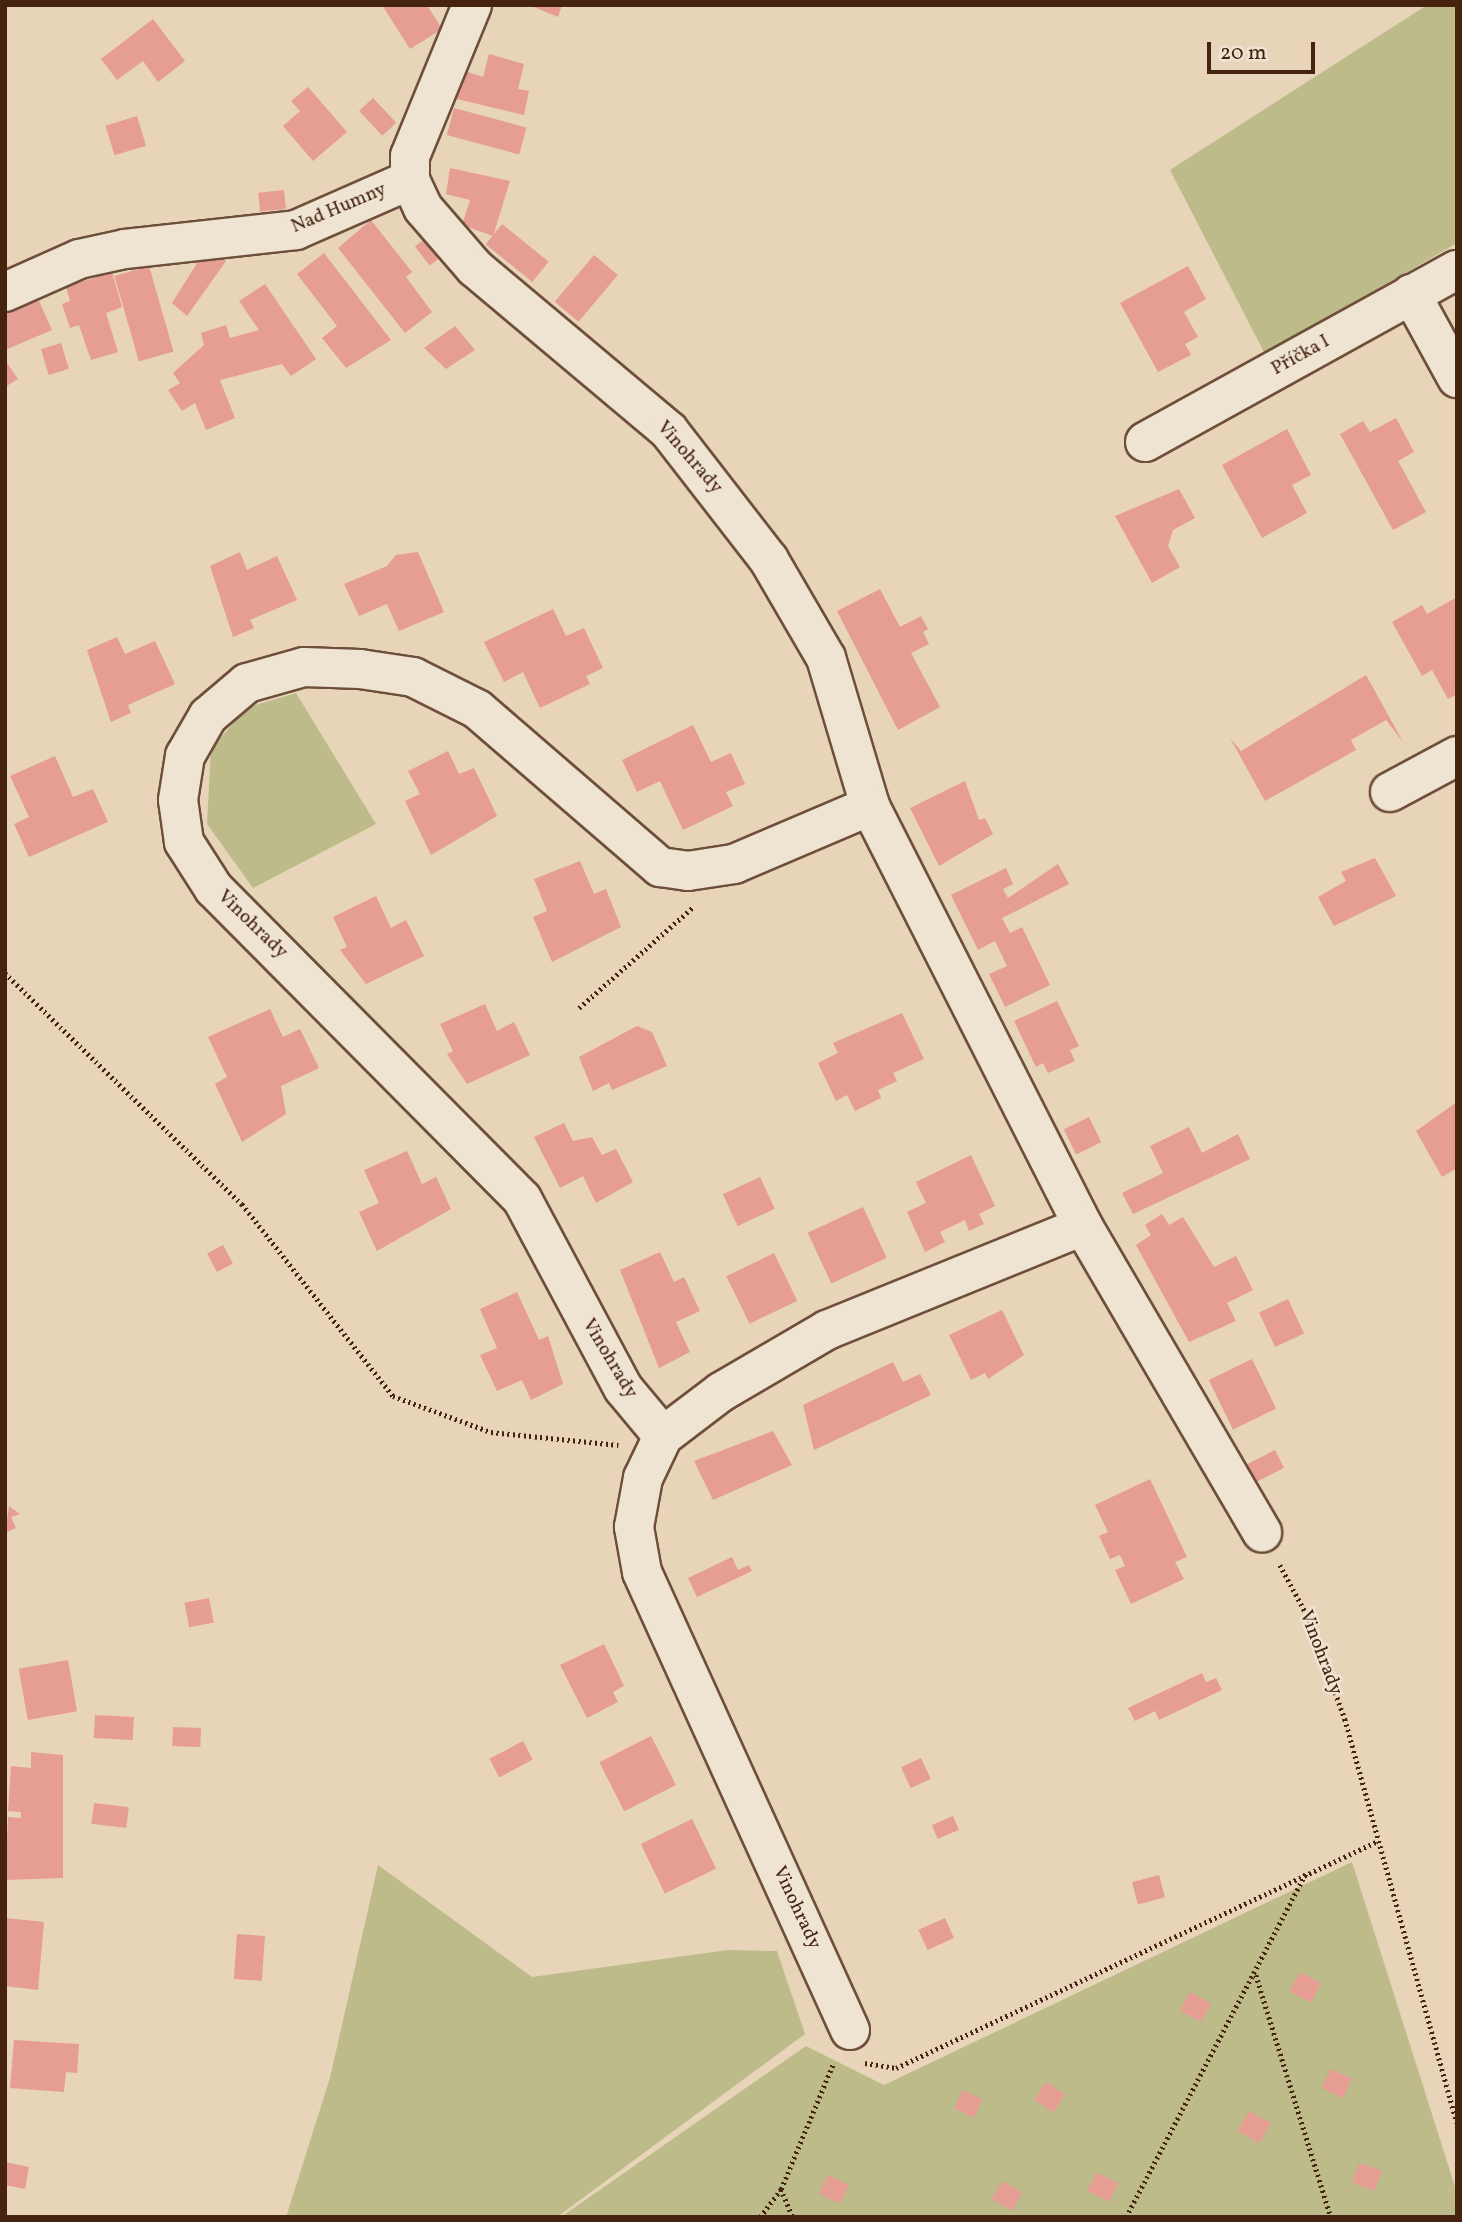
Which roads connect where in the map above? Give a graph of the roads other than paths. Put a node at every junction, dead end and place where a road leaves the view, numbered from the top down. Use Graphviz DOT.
graph roads {
  1 [pos="472,5"];
  2 [pos="410,180"];
  3 [pos="1457,270"];
  4 [pos="5,292"];
  5 [pos="1411,294"];
  6 [pos="1457,378"];
  7 [pos="1145,442"];
  8 [pos="1457,756"];
  9 [pos="1390,792"];
  10 [pos="870,806"];
  11 [pos="1083,1226"];
  12 [pos="663,1436"];
  13 [pos="1262,1532"];
  14 [pos="847,2045"];
  1 -- 2 [label="street, Nad Humny"];
  2 -- 4 [label="street, Nad Humny"];
  2 -- 10 [label="street, Vinohrady"];
  3 -- 5 [label="street, Příčka I"];
  5 -- 6 [label="street"];
  5 -- 7 [label="street, Příčka I"];
  8 -- 9 [label="street"];
  10 -- 11 [label="street, Vinohrady"];
  10 -- 12 [label="street, Vinohrady"];
  11 -- 12 [label="street, Vinohrady"];
  11 -- 13 [label="street, Vinohrady"];
  12 -- 14 [label="street, Vinohrady"];
}
